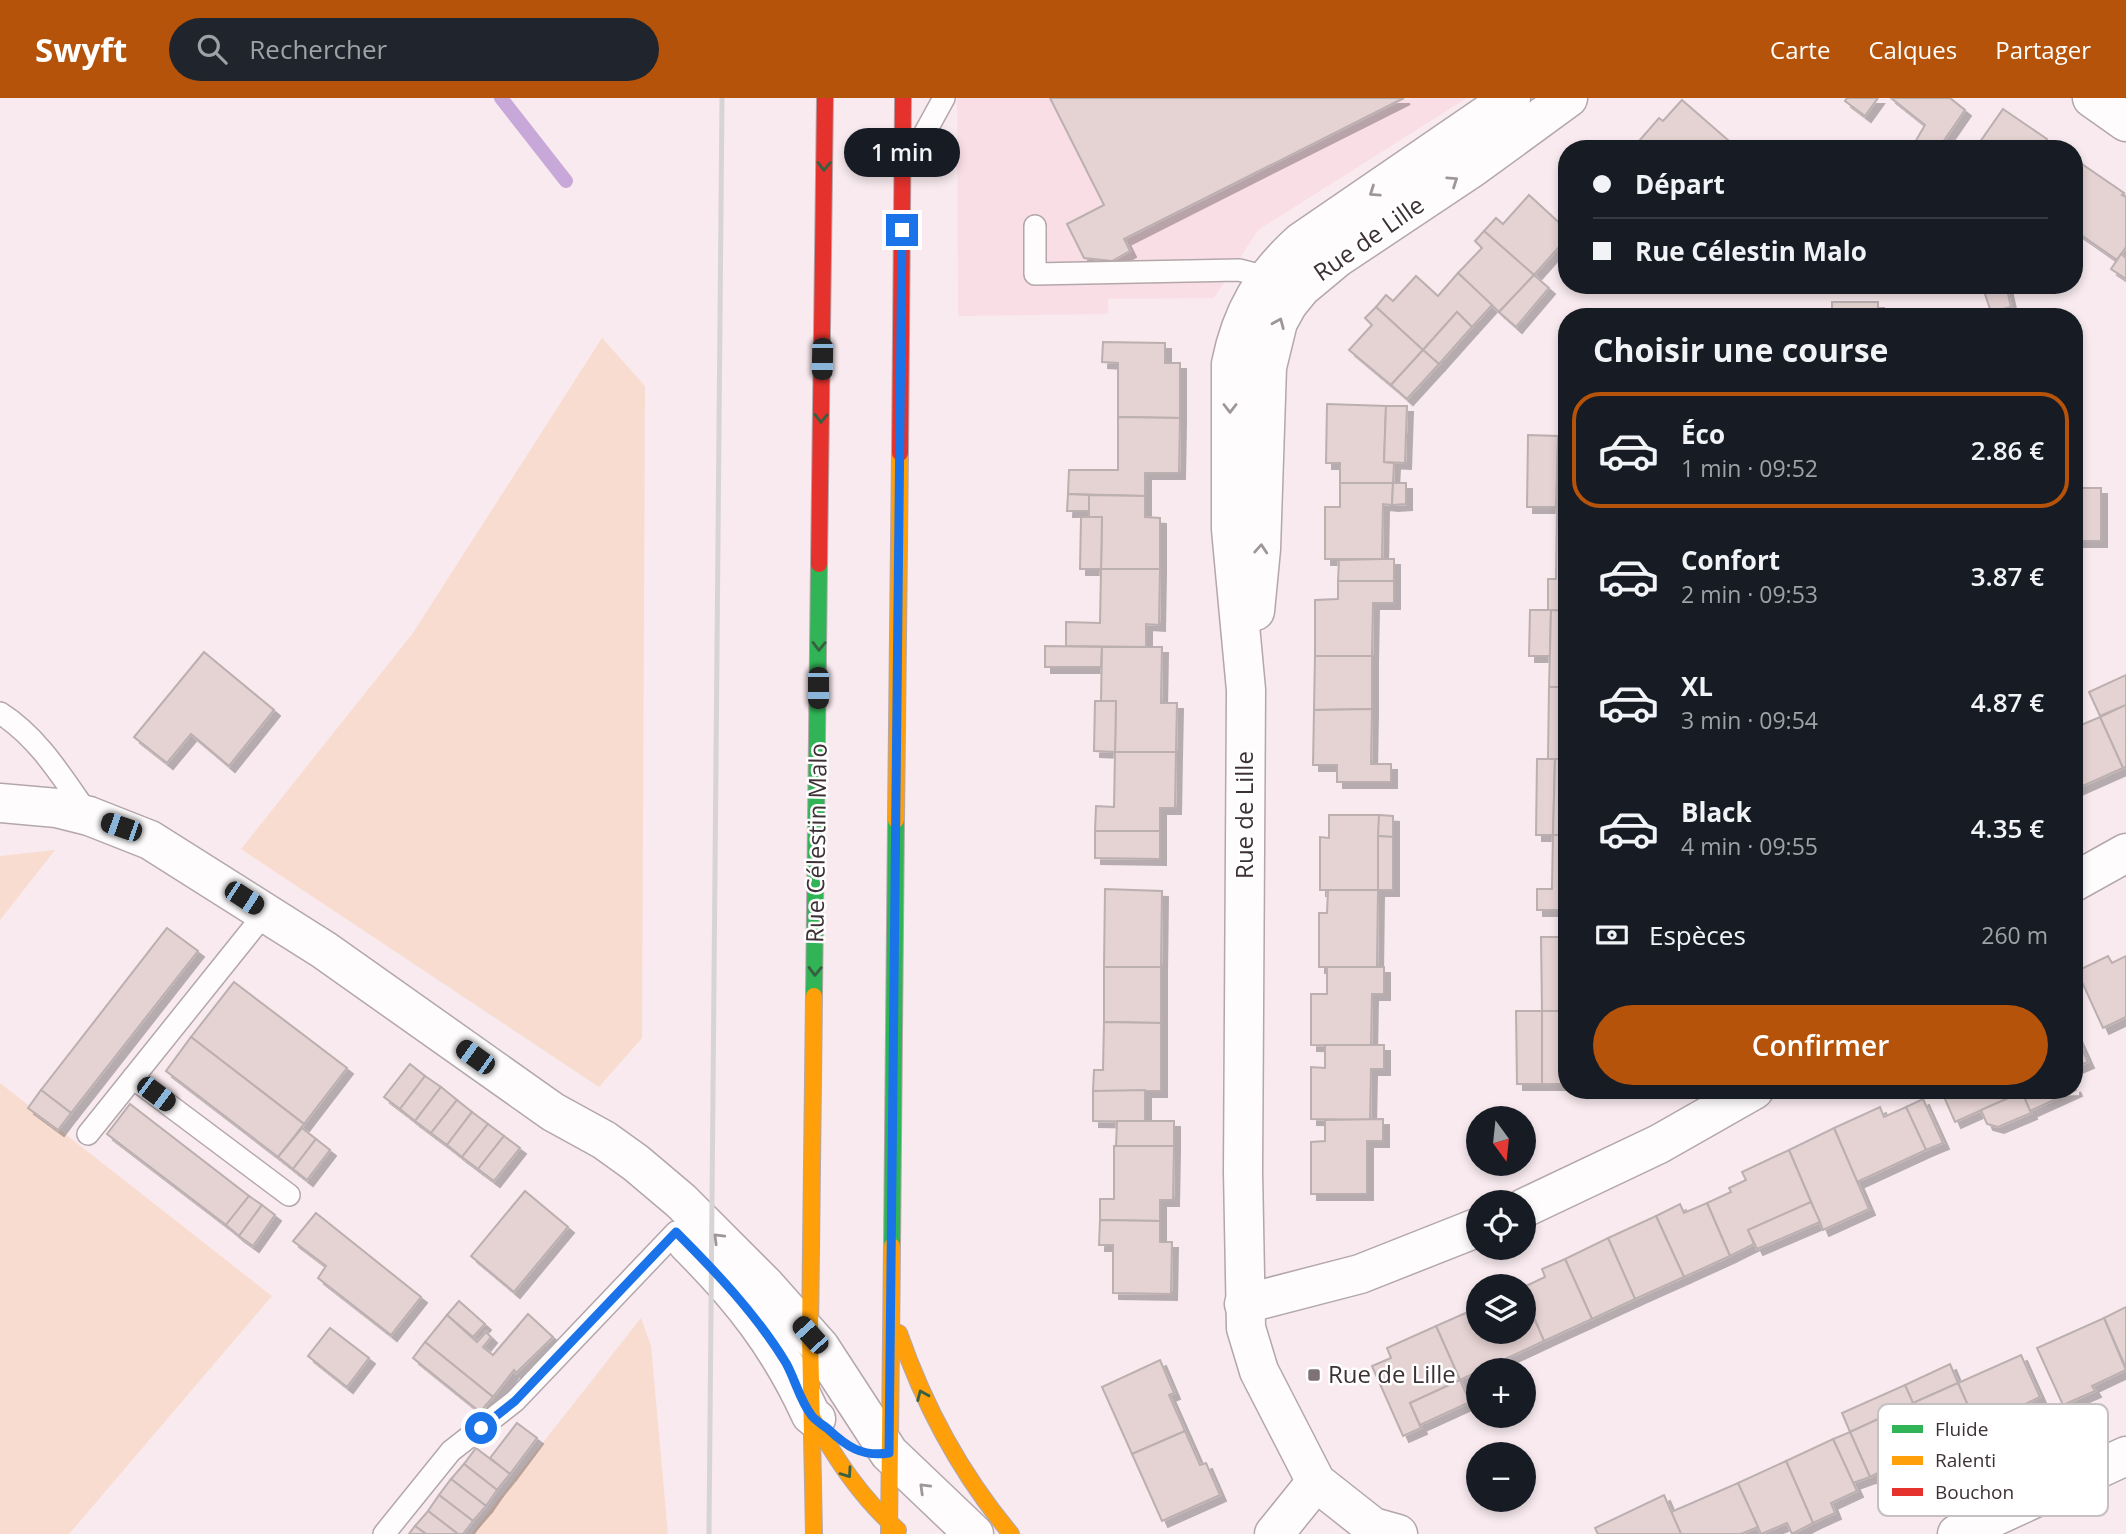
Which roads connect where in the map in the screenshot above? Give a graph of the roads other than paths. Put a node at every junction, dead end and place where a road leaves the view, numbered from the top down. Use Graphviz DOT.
graph roads {
  1 [pos="825,98"];
  2 [pos="903,98"];
  3 [pos="944,98"];
  4 [pos="1511,98"];
  5 [pos="1568,98"];
  6 [pos="2092,98"];
  7 [pos="2126,122"];
  8 [pos="902,174"];
  9 [pos="1035,226"];
  10 [pos="1284,282"];
  11 [pos="0,713"];
  12 [pos="0,803"];
  13 [pos="89,816"];
  14 [pos="2126,853"];
  15 [pos="2083,877"];
  16 [pos="266,912"];
  17 [pos="133,1078"];
  18 [pos="1709,1101"];
  19 [pos="553,1112"];
  20 [pos="88,1133"];
  21 [pos="289,1195"];
  22 [pos="1536,1202"];
  23 [pos="676,1232"];
  24 [pos="1466,1232"];
  25 [pos="1244,1304"];
  26 [pos="890,1308"];
  27 [pos="810,1335"];
  28 [pos="811,1415"];
  29 [pos="889,1453"];
  30 [pos="2126,1455"];
  31 [pos="2108,1463"];
  32 [pos="1316,1482"];
  33 [pos="1996,1516"];
  34 [pos="889,1528"];
  35 [pos="1380,1532"];
  36 [pos="384,1534"];
  37 [pos="814,1534"];
  38 [pos="903,1534"];
  39 [pos="974,1534"];
  40 [pos="1011,1534"];
  41 [pos="1274,1534"];
  42 [pos="1957,1534"];
  1 -- 27 [label="main road, Rue Célestin Malo, one-way"];
  2 -- 8 [label="main road"];
  3 -- 8 [label="lane"];
  4 -- 10 [label="street, Rue de Lille, one-way"];
  10 -- 5 [label="street, Rue de Lille, one-way"];
  6 -- 7 [label="street"];
  8 -- 26 [label="main road"];
  9 -- 10 [label="lane"];
  10 -- 25 [label="street, Rue de Lille"];
  11 -- 13 [label="lane"];
  12 -- 13 [label="street"];
  13 -- 16 [label="street"];
  14 -- 15 [label="street"];
  16 -- 17 [label="lane"];
  16 -- 19 [label="street"];
  17 -- 20 [label="lane"];
  17 -- 21 [label="lane"];
  18 -- 22 [label="street"];
  19 -- 23 [label="street"];
  27 -- 19 [label="street, one-way"];
  23 -- 28 [label="street"];
  23 -- 36 [label="lane"];
  24 -- 25 [label="street"];
  25 -- 32 [label="street, Rue de Lille"];
  26 -- 29 [label="main road"];
  40 -- 26 [label="main road, one-way"];
  27 -- 28 [label="main road, Rue Célestin Malo"];
  27 -- 29 [label="street"];
  28 -- 29 [label="street"];
  28 -- 34 [label="main road, one-way"];
  28 -- 37 [label="main road, Rue Célestin Malo"];
  29 -- 34 [label="main road"];
  39 -- 29 [label="street, one-way"];
  30 -- 31 [label="street"];
  32 -- 35 [label="street, Rue de Lille"];
  32 -- 41 [label="street"];
  33 -- 42 [label="street"];
  34 -- 38 [label="main road"];
}
